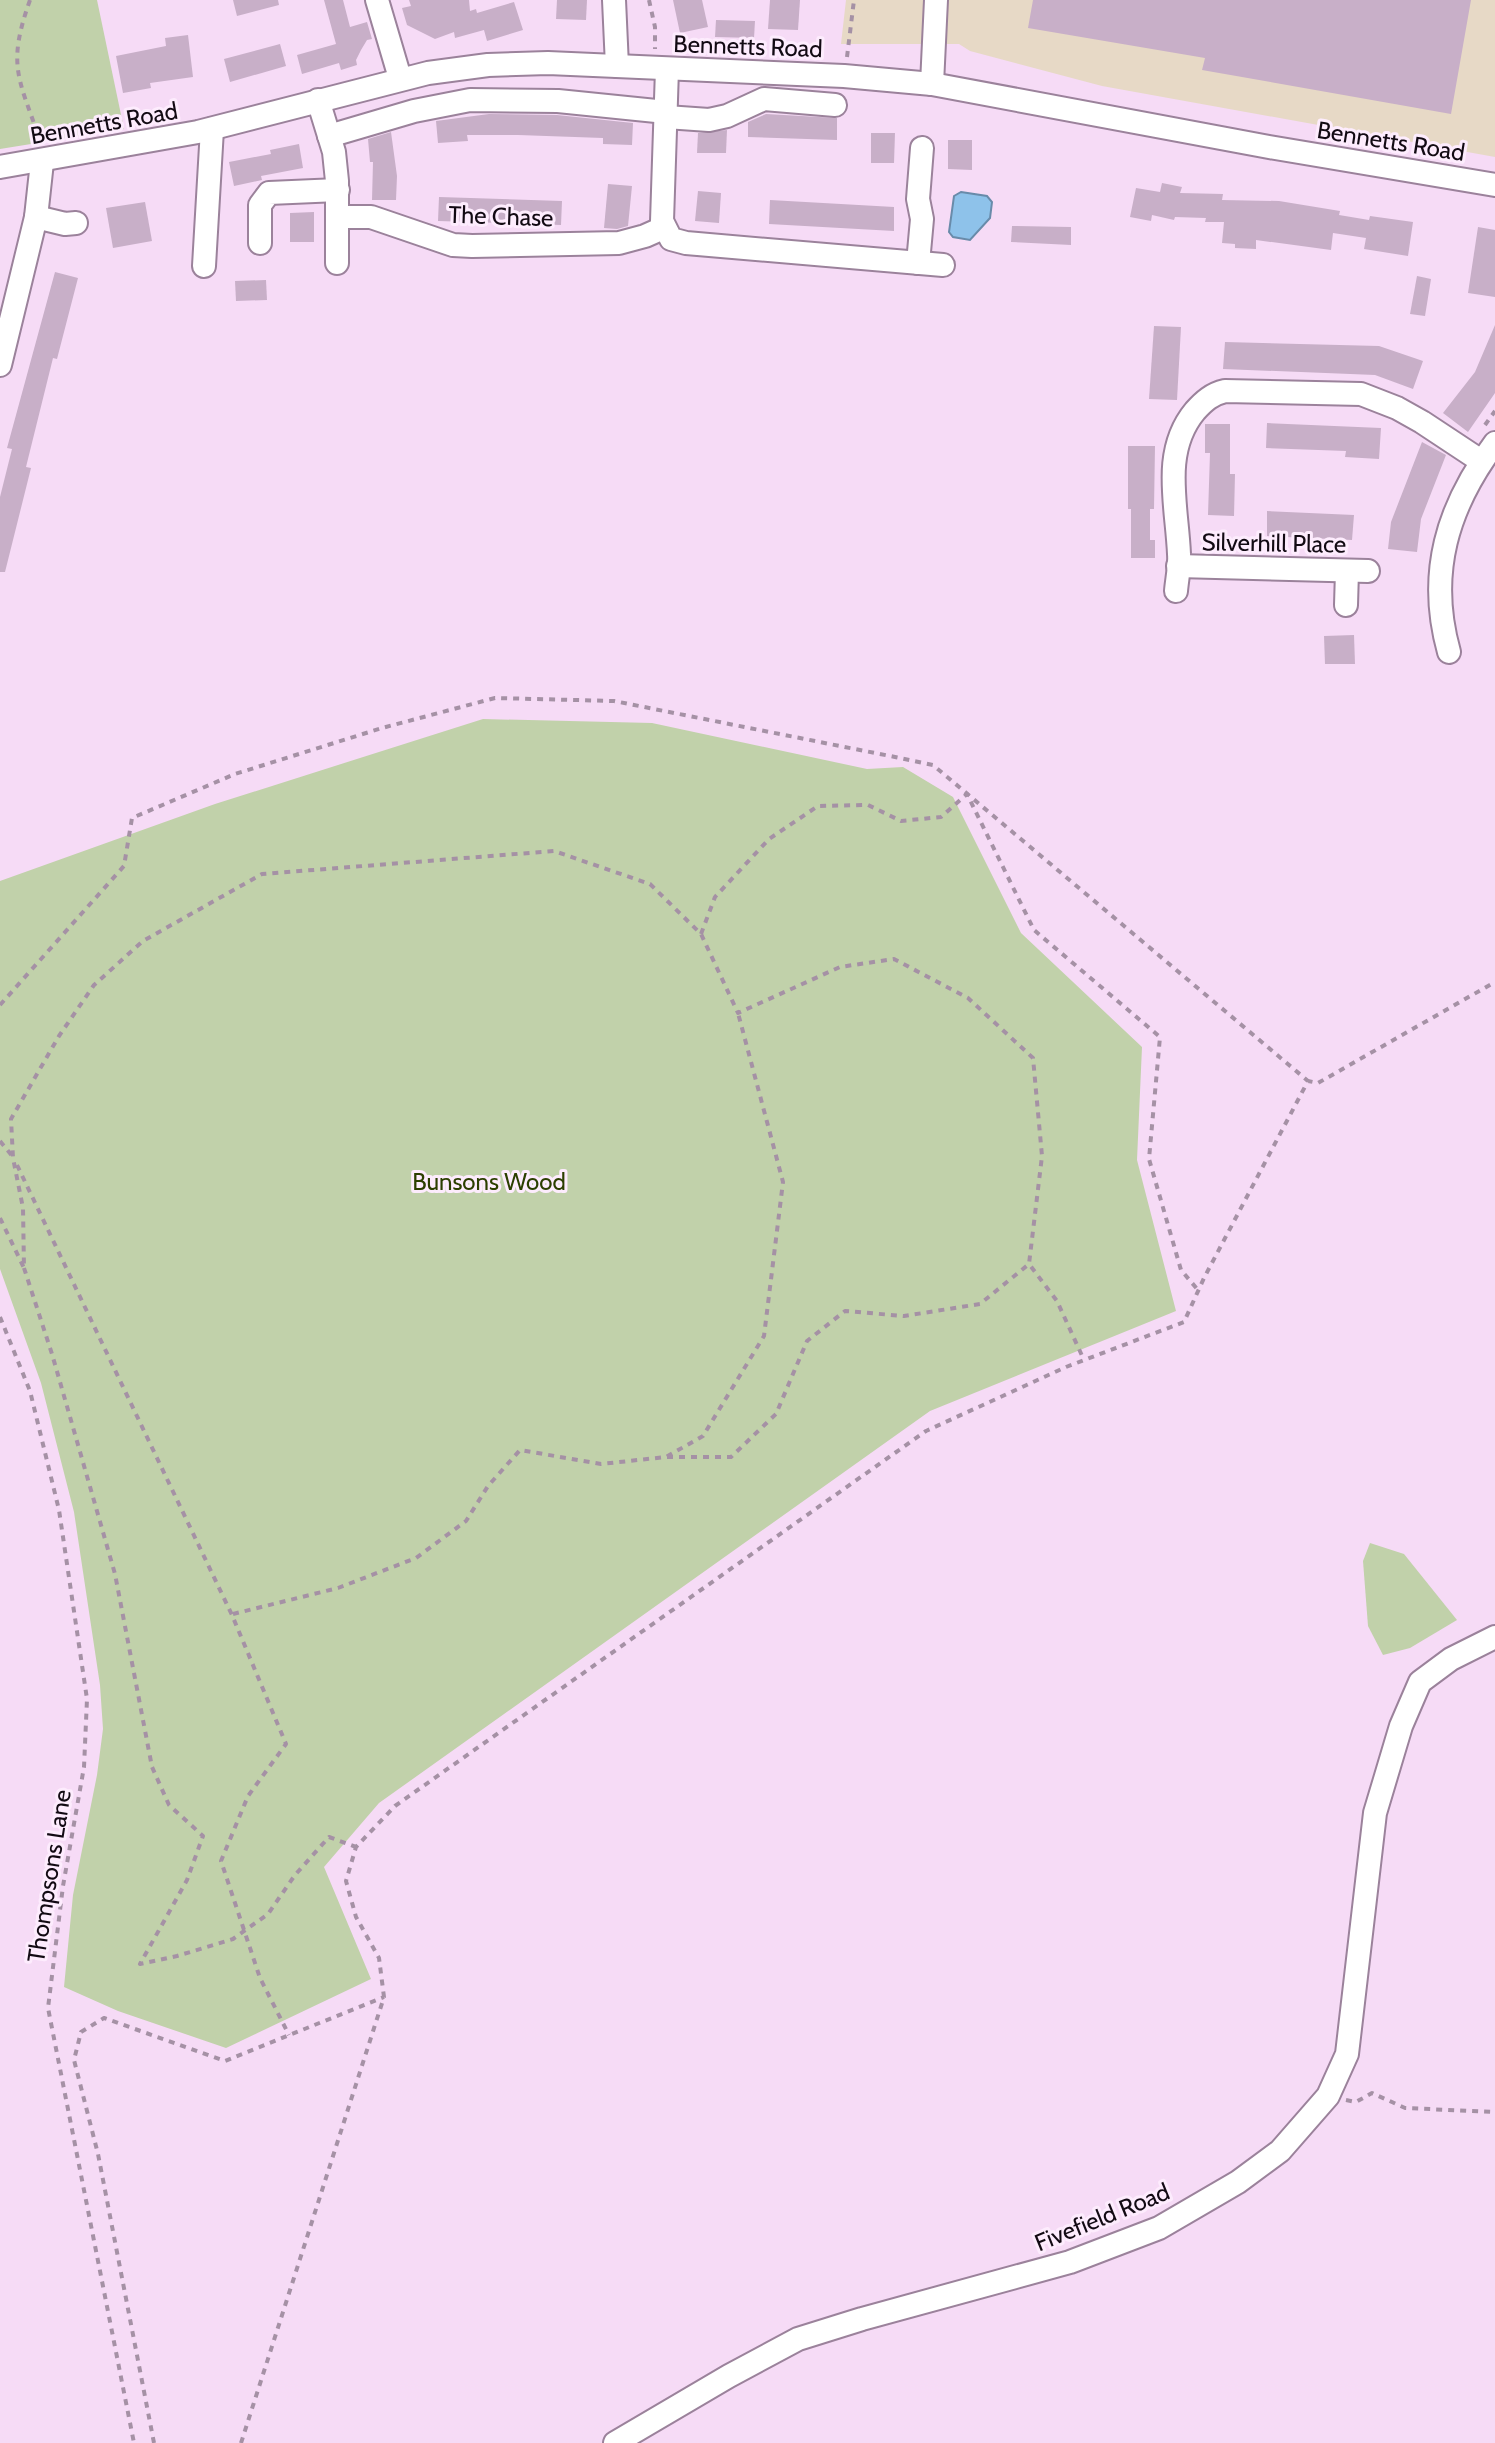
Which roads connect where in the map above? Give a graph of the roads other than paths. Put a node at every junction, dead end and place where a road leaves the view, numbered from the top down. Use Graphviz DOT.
graph roads {
  1 [pos="377,0"];
  2 [pos="614,0"];
  3 [pos="936,0"];
  4 [pos="617,66"];
  5 [pos="661,68"];
  6 [pos="400,78"];
  7 [pos="932,84"];
  8 [pos="318,100"];
  9 [pos="835,105"];
  10 [pos="666,114"];
  11 [pos="212,129"];
  12 [pos="329,136"];
  13 [pos="922,148"];
  14 [pos="42,162"];
  15 [pos="0,167"];
  16 [pos="1495,185"];
  17 [pos="338,190"];
  18 [pos="36,217"];
  19 [pos="338,217"];
  20 [pos="76,223"];
  21 [pos="663,228"];
  22 [pos="260,243"];
  23 [pos="337,263"];
  24 [pos="918,263"];
  25 [pos="943,265"];
  26 [pos="204,266"];
  27 [pos="0,365"];
  28 [pos="1495,443"];
  29 [pos="1481,461"];
  30 [pos="1178,566"];
  31 [pos="1176,591"];
  32 [pos="1346,605"];
  33 [pos="1449,652"];
  34 [pos="1495,1637"];
  35 [pos="615,2443"];
  1 -- 6 [label="street"];
  2 -- 4 [label="street"];
  3 -- 7 [label="street"];
  4 -- 5 [label="street, Bennetts Road"];
  4 -- 6 [label="street, Bennetts Road"];
  5 -- 7 [label="street, Bennetts Road"];
  5 -- 10 [label="street"];
  6 -- 8 [label="street, Bennetts Road"];
  7 -- 16 [label="street, Bennetts Road"];
  8 -- 11 [label="street, Bennetts Road"];
  8 -- 12 [label="street"];
  9 -- 10 [label="street"];
  10 -- 12 [label="street"];
  10 -- 21 [label="street"];
  11 -- 14 [label="street, Bennetts Road"];
  11 -- 26 [label="street"];
  12 -- 17 [label="street"];
  13 -- 24 [label="street"];
  14 -- 15 [label="street, Bennetts Road"];
  14 -- 18 [label="street"];
  17 -- 19 [label="street"];
  17 -- 22 [label="street"];
  18 -- 20 [label="street"];
  18 -- 27 [label="street"];
  19 -- 21 [label="street, The Chase"];
  19 -- 23 [label="street"];
  21 -- 24 [label="street"];
  24 -- 25 [label="street"];
  28 -- 29 [label="street"];
  29 -- 30 [label="street"];
  29 -- 33 [label="street"];
  30 -- 31 [label="street"];
  30 -- 32 [label="street, Silverhill Place"];
  34 -- 35 [label="street, Fivefield Road"];
}
